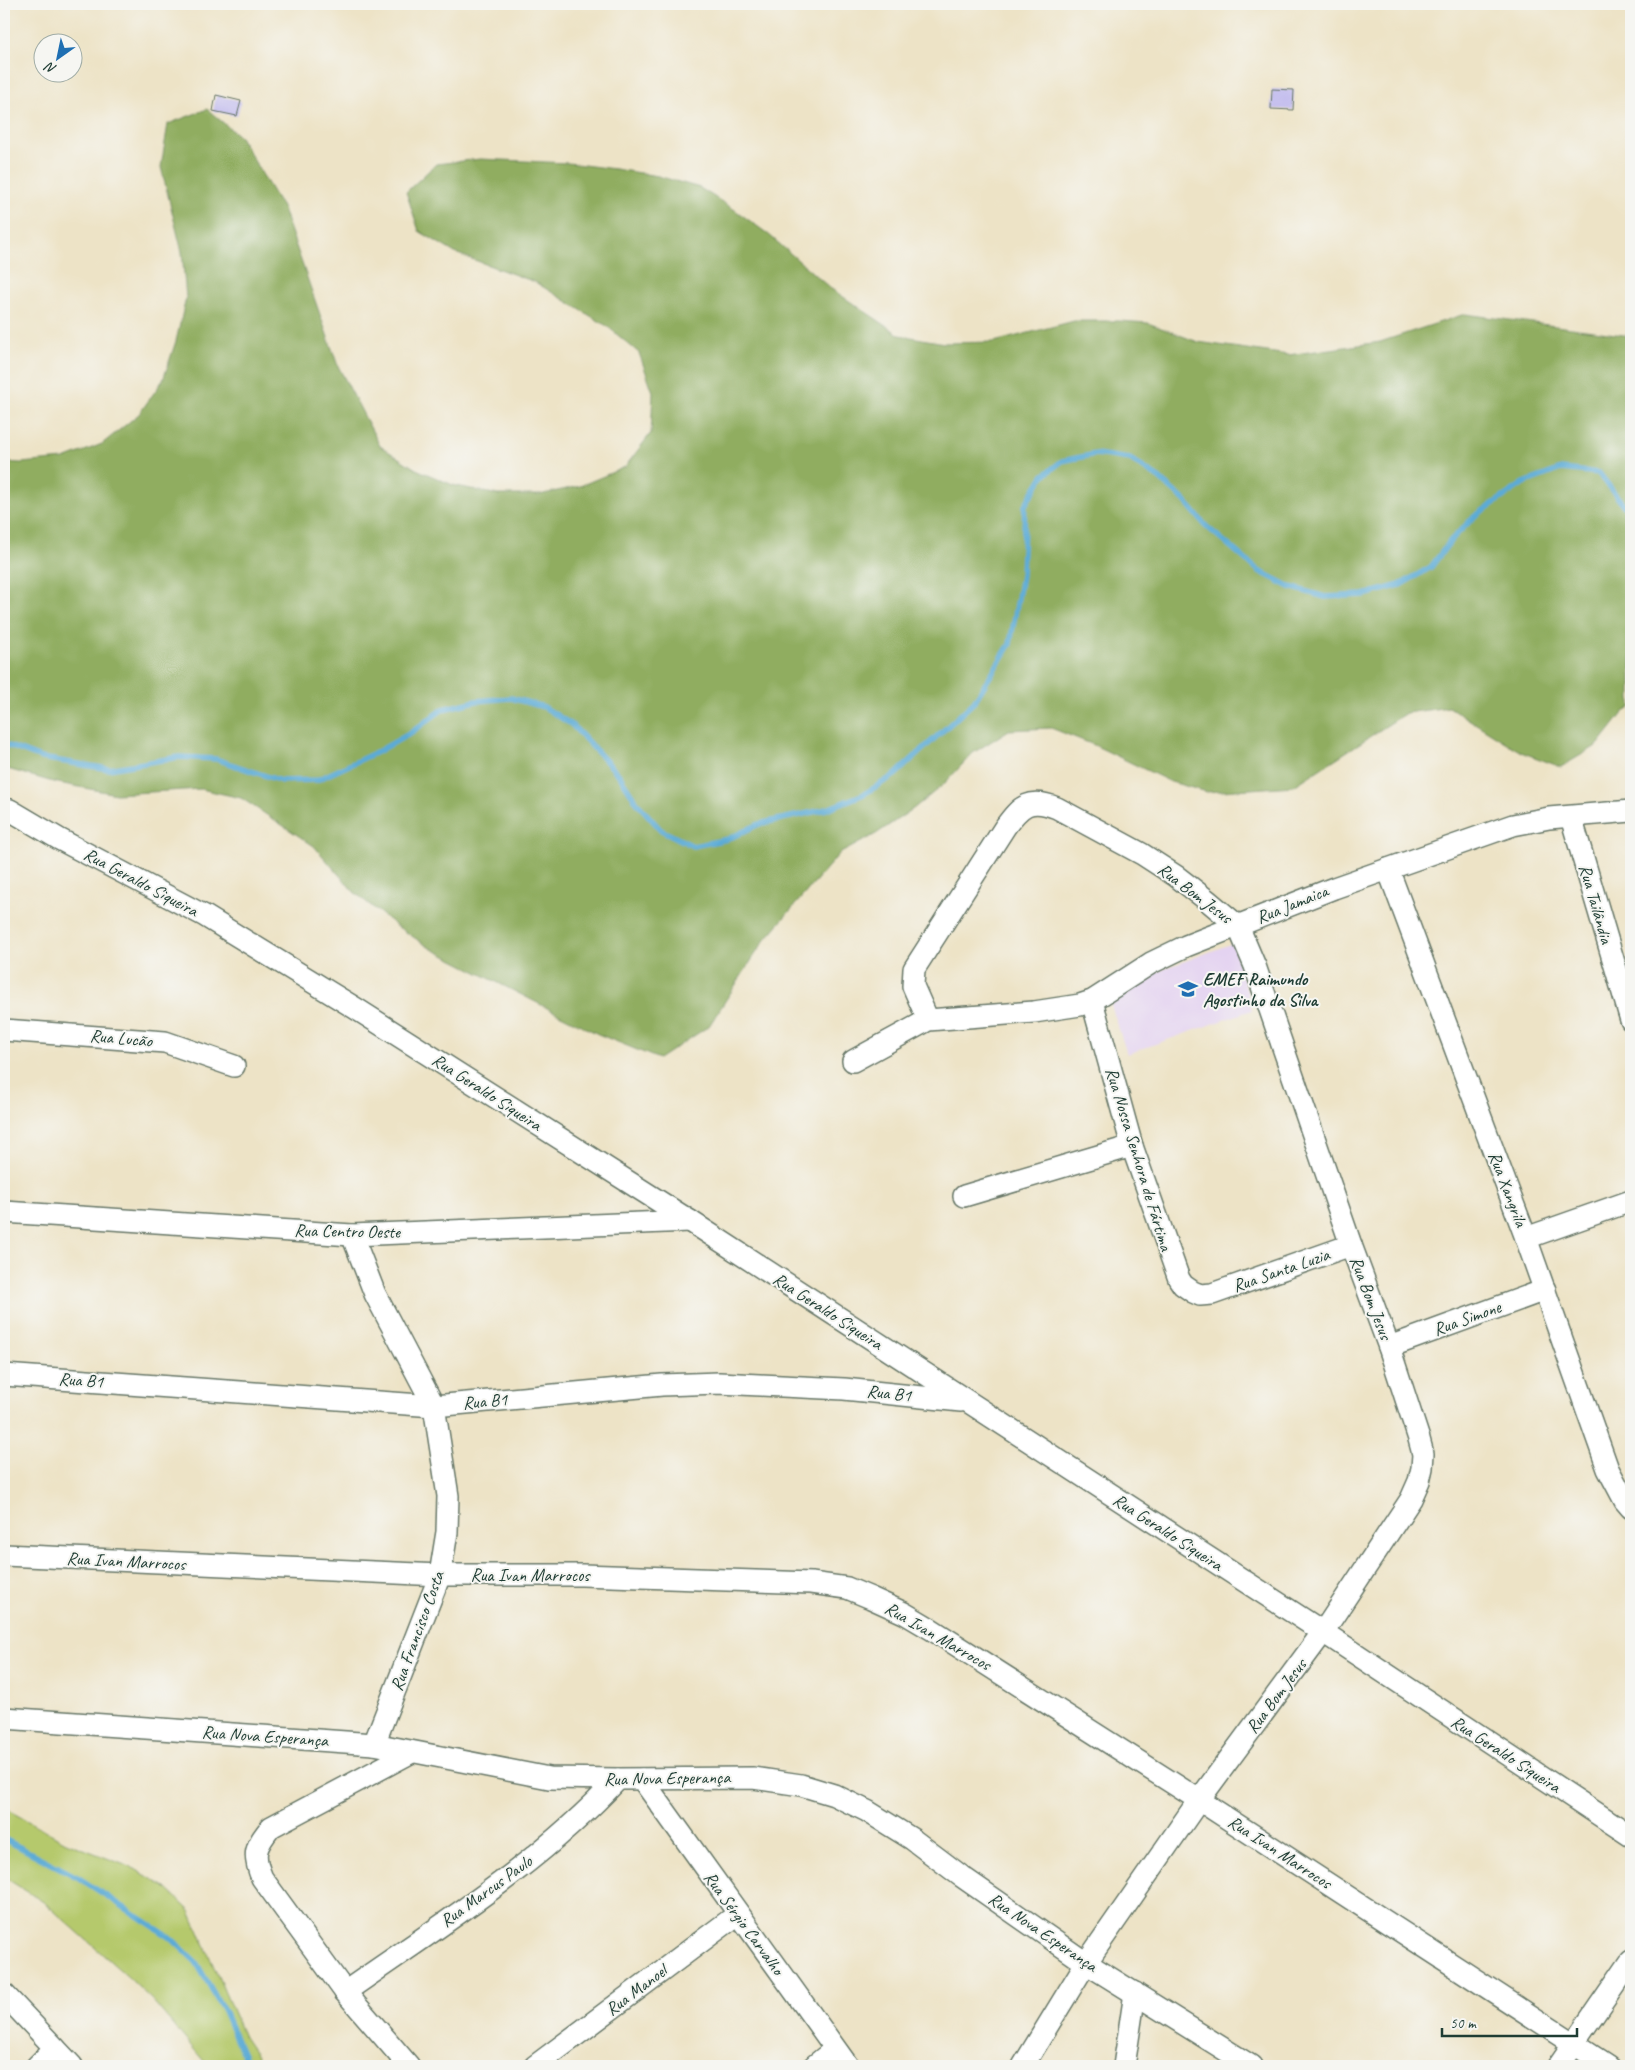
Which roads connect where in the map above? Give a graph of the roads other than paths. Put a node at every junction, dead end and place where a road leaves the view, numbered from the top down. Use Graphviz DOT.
graph roads {
  1 [pos="1631,811"];
  2 [pos="7,812"];
  3 [pos="1571,817"];
  4 [pos="1388,868"];
  5 [pos="1238,926"];
  6 [pos="1624,973"];
  7 [pos="1092,1001"];
  8 [pos="928,1020"];
  9 [pos="1631,1020"];
  10 [pos="4,1030"];
  11 [pos="853,1061"];
  12 [pos="234,1066"];
  13 [pos="1132,1146"];
  14 [pos="964,1196"];
  15 [pos="1631,1201"];
  16 [pos="4,1212"];
  17 [pos="690,1221"];
  18 [pos="352,1235"];
  19 [pos="1526,1238"];
  20 [pos="1351,1245"];
  21 [pos="1545,1290"];
  22 [pos="1212,1294"];
  23 [pos="1389,1347"];
  24 [pos="4,1375"];
  25 [pos="966,1401"];
  26 [pos="434,1406"];
  27 [pos="1631,1508"];
  28 [pos="4,1555"];
  29 [pos="440,1575"];
  30 [pos="1323,1632"];
  31 [pos="4,1718"];
  32 [pos="374,1744"];
  33 [pos="412,1752"];
  34 [pos="642,1779"];
  35 [pos="618,1780"];
  36 [pos="1199,1800"];
  37 [pos="1631,1836"];
  38 [pos="738,1914"];
  39 [pos="1631,1960"];
  40 [pos="1086,1962"];
  41 [pos="345,1992"];
  42 [pos="1135,1993"];
  43 [pos="4,1994"];
  44 [pos="1573,2043"];
  45 [pos="55,2048"];
  46 [pos="842,2058"];
  47 [pos="37,2066"];
  48 [pos="72,2066"];
  49 [pos="409,2066"];
  50 [pos="535,2066"];
  51 [pos="814,2066"];
  52 [pos="1023,2066"];
  53 [pos="1124,2066"];
  54 [pos="1251,2066"];
  55 [pos="1558,2066"];
  56 [pos="1608,2066"];
  1 -- 3 [label="street, Rua Jamaica"];
  2 -- 17 [label="street, Rua Geraldo Siqueira"];
  3 -- 4 [label="street, Rua Jamaica"];
  3 -- 6 [label="street, Rua Tailândia"];
  4 -- 5 [label="street, Rua Jamaica"];
  4 -- 19 [label="street, Rua Xangrila"];
  5 -- 7 [label="street, Rua Jamaica"];
  5 -- 8 [label="street, Rua Bom Jesus"];
  5 -- 20 [label="street, Rua Bom Jesus"];
  6 -- 9 [label="street, Rua Tailândia"];
  7 -- 8 [label="street, Rua Jamaica"];
  7 -- 13 [label="street, Rua Nossa Senhora de Fártima"];
  8 -- 11 [label="street, Rua Jamaica"];
  10 -- 12 [label="street, Rua Lucão"];
  13 -- 14 [label="street"];
  13 -- 22 [label="street, Rua Nossa Senhora de Fártima"];
  15 -- 19 [label="street"];
  16 -- 18 [label="street, Rua Centro Oeste"];
  17 -- 18 [label="street, Rua Centro Oeste"];
  17 -- 25 [label="street, Rua Geraldo Siqueira"];
  18 -- 26 [label="street, Rua Francisco Costa"];
  19 -- 21 [label="street, Rua Xangrila"];
  20 -- 22 [label="street, Rua Santa Luzia"];
  20 -- 23 [label="street, Rua Bom Jesus"];
  21 -- 23 [label="street, Rua Simone"];
  21 -- 27 [label="street, Rua Xangrila"];
  23 -- 30 [label="street, Rua Bom Jesus"];
  24 -- 26 [label="street, Rua B1"];
  25 -- 26 [label="street, Rua B1"];
  25 -- 30 [label="street, Rua Geraldo Siqueira"];
  26 -- 29 [label="street, Rua Francisco Costa"];
  28 -- 29 [label="street, Rua Ivan Marrocos"];
  29 -- 32 [label="street, Rua Francisco Costa"];
  29 -- 36 [label="street, Rua Ivan Marrocos"];
  30 -- 36 [label="street, Rua Bom Jesus"];
  30 -- 37 [label="street, Rua Geraldo Siqueira"];
  31 -- 32 [label="street, Rua Nova Esperança"];
  32 -- 33 [label="street, Rua Nova Esperança"];
  33 -- 35 [label="street, Rua Nova Esperança"];
  33 -- 41 [label="street"];
  34 -- 35 [label="street, Rua Nova Esperança"];
  34 -- 38 [label="street, Rua Sérgio Carvalho"];
  34 -- 40 [label="street, Rua Nova Esperança"];
  35 -- 41 [label="street, Rua Marcus Paulo"];
  36 -- 40 [label="street, Rua Bom Jesus"];
  36 -- 44 [label="street, Rua Ivan Marrocos"];
  38 -- 46 [label="street, Rua Sérgio Carvalho"];
  38 -- 50 [label="street, Rua Manoel"];
  39 -- 44 [label="street"];
  40 -- 42 [label="street, Rua Nova Esperança"];
  40 -- 52 [label="street, Rua Bom Jesus"];
  41 -- 49 [label="street"];
  42 -- 53 [label="street"];
  42 -- 54 [label="street, Rua Nova Esperança"];
  43 -- 45 [label="street"];
  44 -- 55 [label="street"];
  44 -- 56 [label="street, Rua Ivan Marrocos"];
  45 -- 47 [label="street"];
  45 -- 48 [label="street"];
  46 -- 51 [label="street"];
}
